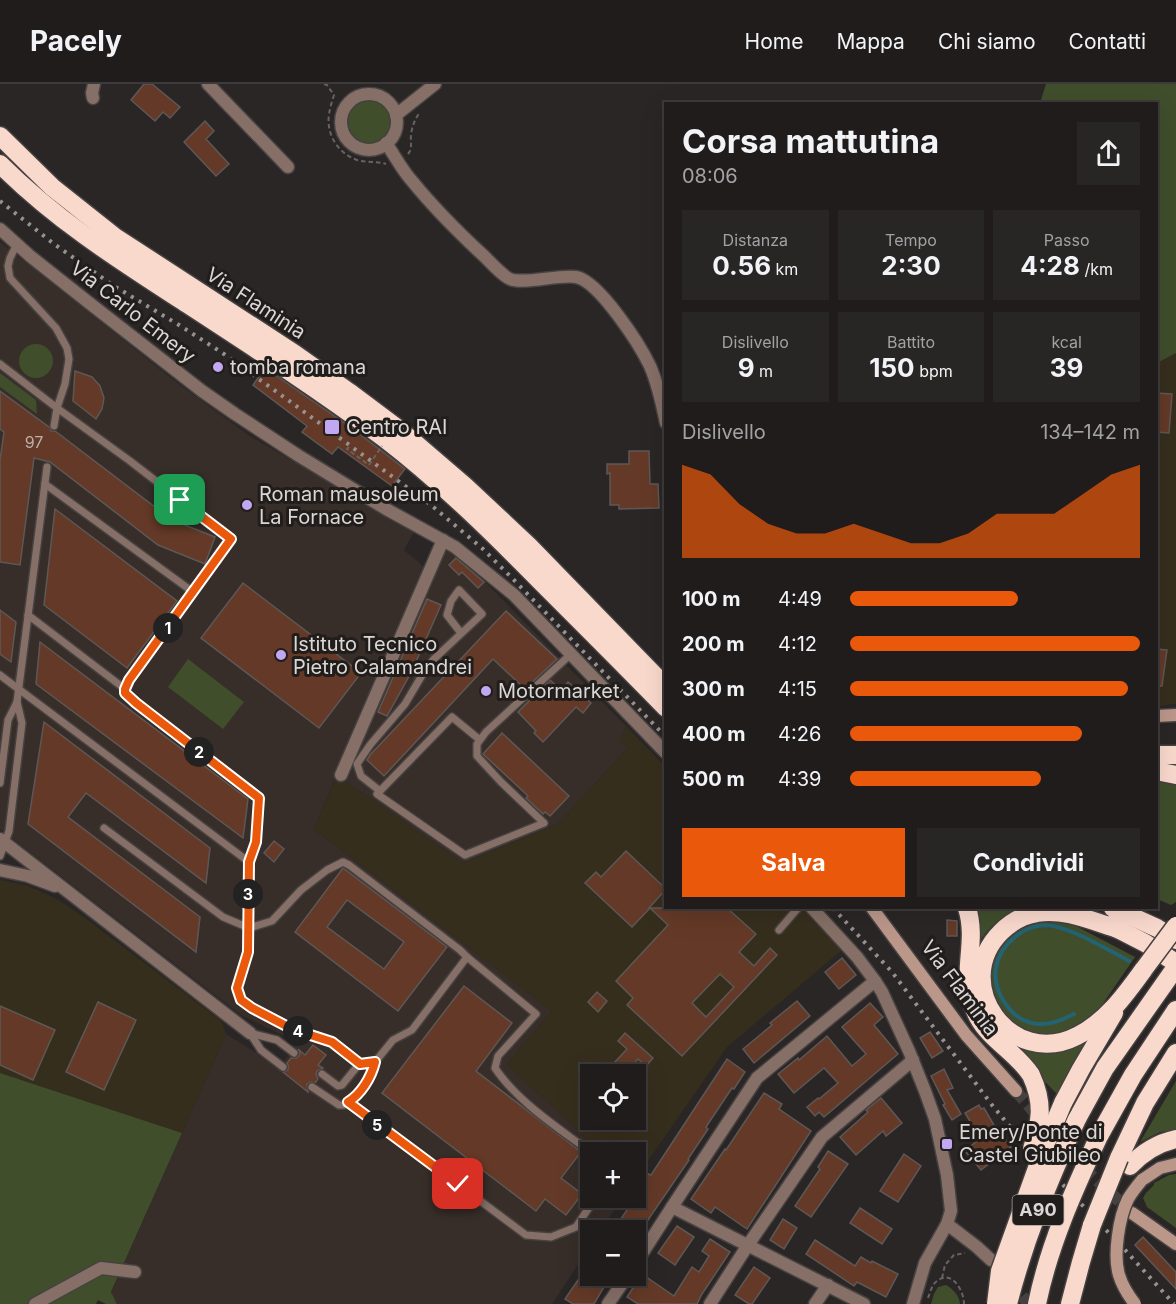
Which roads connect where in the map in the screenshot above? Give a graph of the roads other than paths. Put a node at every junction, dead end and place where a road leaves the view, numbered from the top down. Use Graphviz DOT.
graph roads {
  1 [pos="94,84"];
  2 [pos="208,84"];
  3 [pos="435,84"];
  4 [pos="368,89"];
  5 [pos="93,98"];
  6 [pos="396,115"];
  7 [pos="0,122"];
  8 [pos="0,136"];
  9 [pos="386,143"];
  10 [pos="0,164"];
  11 [pos="288,167"];
  12 [pos="52,187"];
  13 [pos="0,229"];
  14 [pos="17,244"];
  15 [pos="0,364"];
  16 [pos="57,408"];
  17 [pos="664,415"];
  18 [pos="54,426"];
  19 [pos="47,467"];
  20 [pos="45,484"];
  21 [pos="443,540"];
  22 [pos="193,592"];
  23 [pos="28,615"];
  24 [pos="461,633"];
  25 [pos="571,654"];
  26 [pos="0,675"];
  27 [pos="664,685"];
  28 [pos="19,689"];
  29 [pos="125,689"];
  30 [pos="17,702"];
  31 [pos="664,706"];
  32 [pos="1176,715"];
  33 [pos="1158,716"];
  34 [pos="480,740"];
  35 [pos="664,751"];
  36 [pos="1158,755"];
  37 [pos="1176,755"];
  38 [pos="1158,771"];
  39 [pos="1176,775"];
  40 [pos="341,776"];
  41 [pos="0,783"];
  42 [pos="380,791"];
  43 [pos="104,828"];
  44 [pos="3,841"];
  45 [pos="0,855"];
  46 [pos="249,862"];
  47 [pos="0,870"];
  48 [pos="68,891"];
  49 [pos="797,909"];
  50 [pos="813,909"];
  51 [pos="873,909"];
  52 [pos="968,909"];
  53 [pos="1073,909"];
  54 [pos="1115,909"];
  55 [pos="1137,909"];
  56 [pos="1176,926"];
  57 [pos="249,928"];
  58 [pos="1157,928"];
  59 [pos="779,930"];
  60 [pos="1120,930"];
  61 [pos="1176,940"];
  62 [pos="467,957"];
  63 [pos="1176,965"];
  64 [pos="875,981"];
  65 [pos="1128,991"];
  66 [pos="1176,1010"];
  67 [pos="250,1033"];
  68 [pos="294,1053"];
  69 [pos="1176,1053"];
  70 [pos="913,1060"];
  71 [pos="375,1062"];
  72 [pos="360,1064"];
  73 [pos="283,1066"];
  74 [pos="322,1074"];
  75 [pos="312,1088"];
  76 [pos="1016,1091"];
  77 [pos="348,1102"];
  78 [pos="1176,1139"];
  79 [pos="580,1145"];
  80 [pos="1176,1164"];
  81 [pos="1130,1168"];
  82 [pos="672,1207"];
  83 [pos="589,1208"];
  84 [pos="1132,1213"];
  85 [pos="947,1224"];
  86 [pos="1176,1244"];
  87 [pos="748,1245"];
  88 [pos="646,1247"];
  89 [pos="1009,1250"];
  90 [pos="992,1260"];
  91 [pos="135,1272"];
  92 [pos="828,1285"];
  93 [pos="620,1286"];
  94 [pos="1071,1301"];
  95 [pos="35,1304"];
  96 [pos="608,1304"];
  97 [pos="710,1304"];
  98 [pos="815,1304"];
  99 [pos="864,1304"];
  100 [pos="913,1304"];
  101 [pos="996,1304"];
  102 [pos="1008,1304"];
  103 [pos="1037,1304"];
  104 [pos="1135,1304"];
  1 -- 5 [label="street"];
  2 -- 11 [label="street"];
  3 -- 6 [label="street"];
  4 -- 6 [label="street"];
  4 -- 9 [label="street"];
  6 -- 9 [label="street"];
  7 -- 12 [label="highway"];
  8 -- 12 [label="highway, Via Flaminia"];
  9 -- 17 [label="street"];
  10 -- 31 [label="highway, Via Flaminia"];
  12 -- 27 [label="highway, Via Flaminia"];
  13 -- 14 [label="street, Via Carlo Emery"];
  14 -- 16 [label="lane"];
  14 -- 21 [label="street, Via Carlo Emery"];
  15 -- 16 [label="lane"];
  16 -- 18 [label="lane"];
  16 -- 22 [label="lane"];
  19 -- 20 [label="lane"];
  20 -- 22 [label="lane"];
  20 -- 23 [label="lane"];
  21 -- 25 [label="street, Via Carlo Emery"];
  21 -- 40 [label="street"];
  22 -- 29 [label="lane"];
  23 -- 28 [label="lane"];
  23 -- 29 [label="lane"];
  24 -- 24 [label="lane"];
  24 -- 42 [label="lane"];
  25 -- 34 [label="lane"];
  25 -- 35 [label="street, Via Carlo Emery"];
  26 -- 28 [label="lane"];
  28 -- 30 [label="lane"];
  28 -- 46 [label="lane"];
  29 -- 46 [label="lane"];
  30 -- 41 [label="lane"];
  30 -- 44 [label="lane"];
  32 -- 33 [label="street"];
  34 -- 42 [label="lane"];
  34 -- 42 [label="lane"];
  36 -- 37 [label="highway"];
  38 -- 39 [label="highway"];
  43 -- 57 [label="lane"];
  44 -- 45 [label="lane"];
  44 -- 48 [label="street"];
  46 -- 57 [label="lane"];
  47 -- 48 [label="street"];
  48 -- 67 [label="street"];
  49 -- 59 [label="lane"];
  50 -- 64 [label="street"];
  51 -- 76 [label="street, Via Flaminia"];
  52 -- 89 [label="highway, bridge"];
  53 -- 60 [label="highway"];
  54 -- 58 [label="highway"];
  55 -- 58 [label="highway"];
  56 -- 65 [label="highway, bridge"];
  57 -- 62 [label="lane"];
  57 -- 72 [label="lane"];
  58 -- 61 [label="highway"];
  60 -- 63 [label="highway"];
  60 -- 65 [label="highway"];
  62 -- 71 [label="lane"];
  62 -- 79 [label="lane"];
  63 -- 102 [label="highway, A90, bridge"];
  64 -- 70 [label="street"];
  64 -- 82 [label="street"];
  65 -- 89 [label="highway, bridge"];
  66 -- 103 [label="highway, A90, bridge"];
  67 -- 68 [label="lane"];
  67 -- 73 [label="lane"];
  69 -- 81 [label="highway"];
  70 -- 85 [label="street"];
  70 -- 87 [label="street"];
  71 -- 72 [label="lane"];
  71 -- 77 [label="lane"];
  72 -- 74 [label="lane"];
  75 -- 77 [label="lane"];
  77 -- 83 [label="lane"];
  78 -- 81 [label="highway"];
  80 -- 81 [label="street"];
  81 -- 94 [label="highway, bridge"];
  81 -- 104 [label="street, bridge"];
  82 -- 87 [label="street"];
  82 -- 88 [label="street"];
  84 -- 86 [label="street"];
  85 -- 90 [label="street"];
  85 -- 100 [label="street"];
  87 -- 92 [label="street"];
  87 -- 97 [label="street"];
  89 -- 101 [label="highway, bridge"];
  91 -- 95 [label="street"];
  92 -- 98 [label="street"];
  92 -- 99 [label="street"];
  93 -- 96 [label="street"];
}
